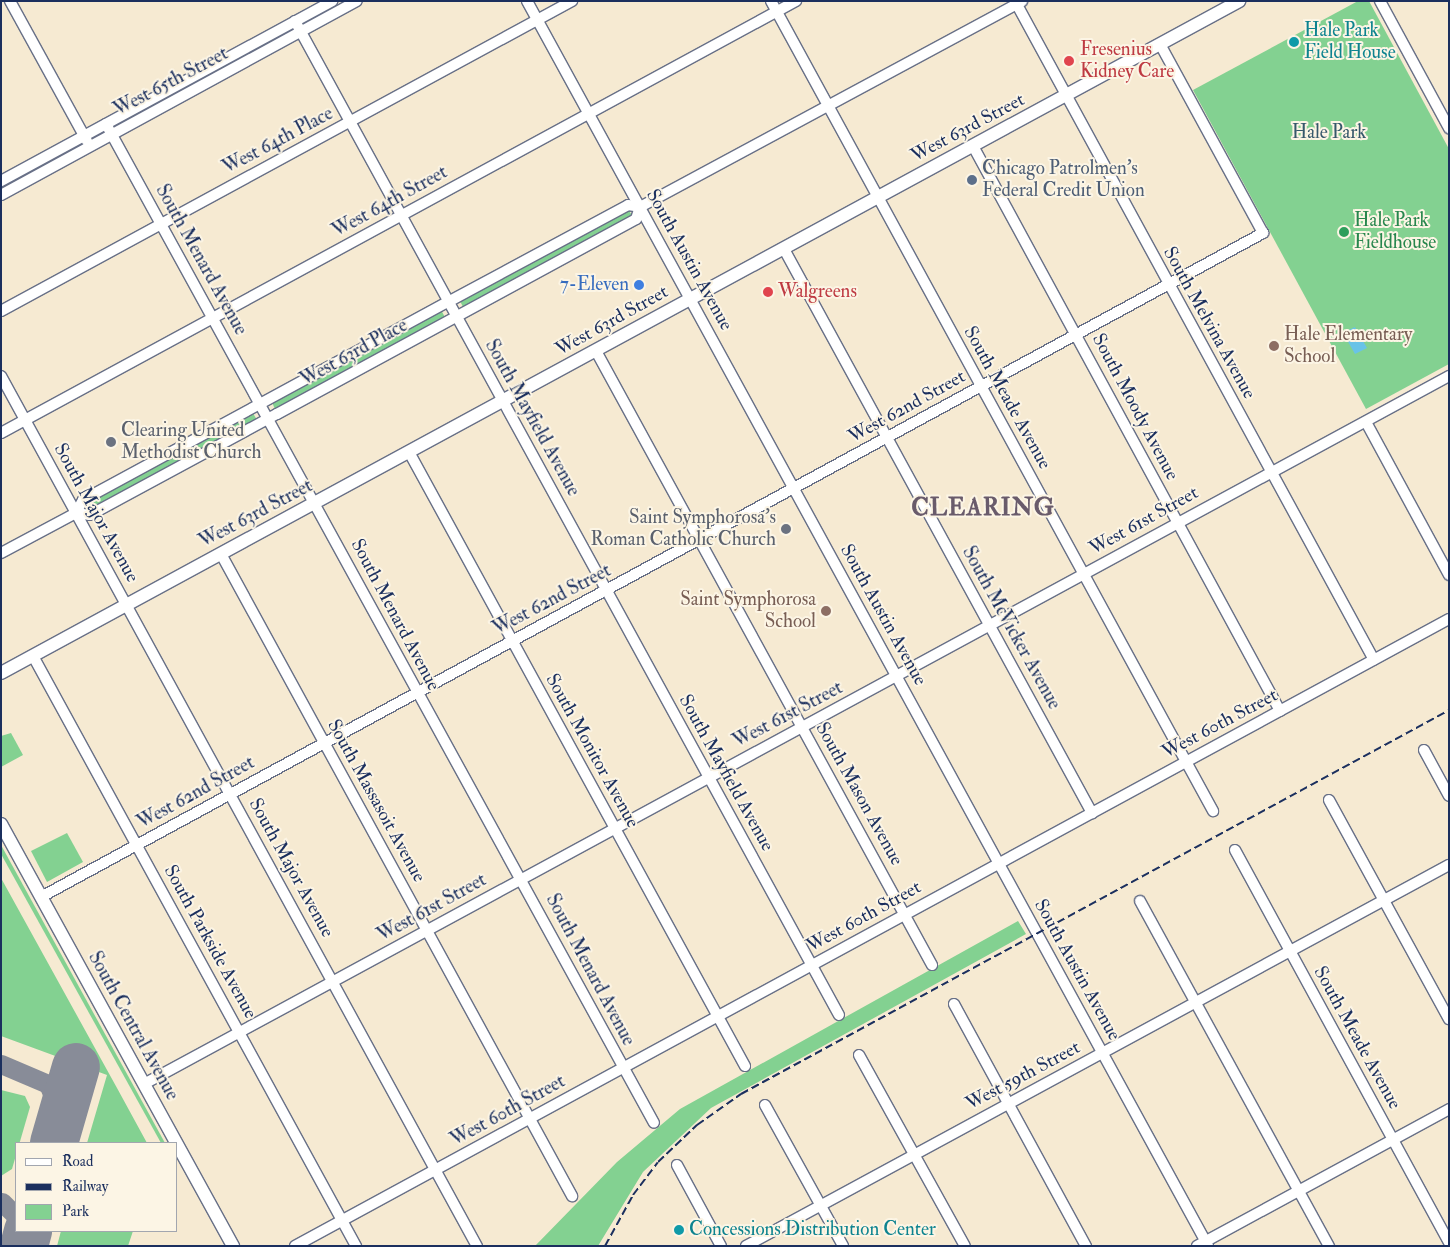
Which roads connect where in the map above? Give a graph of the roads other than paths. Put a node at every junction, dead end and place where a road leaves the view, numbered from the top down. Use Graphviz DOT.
graph roads {
  1 [pos="10,1"];
  2 [pos="332,1"];
  3 [pos="357,1"];
  4 [pos="527,1"];
  5 [pos="572,1"];
  6 [pos="771,1"];
  7 [pos="796,1"];
  8 [pos="1240,1"];
  9 [pos="1380,1"];
  10 [pos="1018,2"];
  11 [pos="776,12"];
  12 [pos="537,20"];
  13 [pos="295,22"];
  14 [pos="300,32"];
  15 [pos="1160,44"];
  16 [pos="1066,96"];
  17 [pos="828,106"];
  18 [pos="589,114"];
  19 [pos="350,122"];
  20 [pos="106,124"];
  21 [pos="1449,128"];
  22 [pos="112,134"];
  23 [pos="84,136"];
  24 [pos="90,146"];
  25 [pos="973,146"];
  26 [pos="1,181"];
  27 [pos="1,194"];
  28 [pos="878,198"];
  29 [pos="640,207"];
  30 [pos="401,216"];
  31 [pos="161,224"];
  32 [pos="784,249"];
  33 [pos="1169,285"];
  34 [pos="691,300"];
  35 [pos="448,302"];
  36 [pos="1,311"];
  37 [pos="456,316"];
  38 [pos="213,318"];
  39 [pos="1076,335"];
  40 [pos="596,351"];
  41 [pos="1,376"];
  42 [pos="1449,376"];
  43 [pos="981,387"];
  44 [pos="503,402"];
  45 [pos="260,404"];
  46 [pos="268,419"];
  47 [pos="26,420"];
  48 [pos="1366,422"];
  49 [pos="1,433"];
  50 [pos="887,438"];
  51 [pos="409,452"];
  52 [pos="1271,472"];
  53 [pos="794,488"];
  54 [pos="315,503"];
  55 [pos="76,513"];
  56 [pos="1177,523"];
  57 [pos="699,540"];
  58 [pos="1,554"];
  59 [pos="221,554"];
  60 [pos="1084,574"];
  61 [pos="1449,574"];
  62 [pos="606,590"];
  63 [pos="127,605"];
  64 [pos="1449,619"];
  65 [pos="990,625"];
  66 [pos="512,641"];
  67 [pos="33,656"];
  68 [pos="1374,660"];
  69 [pos="1,673"];
  70 [pos="896,676"];
  71 [pos="417,692"];
  72 [pos="1280,711"];
  73 [pos="802,727"];
  74 [pos="324,743"];
  75 [pos="1424,750"];
  76 [pos="1186,761"];
  77 [pos="709,778"];
  78 [pos="230,794"];
  79 [pos="1449,796"];
  80 [pos="1329,800"];
  81 [pos="1213,811"];
  82 [pos="1092,813"];
  83 [pos="1,824"];
  84 [pos="614,829"];
  85 [pos="136,845"];
  86 [pos="1235,850"];
  87 [pos="999,863"];
  88 [pos="1449,865"];
  89 [pos="521,879"];
  90 [pos="41,896"];
  91 [pos="1384,900"];
  92 [pos="1140,901"];
  93 [pos="905,915"];
  94 [pos="427,931"];
  95 [pos="1290,951"];
  96 [pos="932,965"];
  97 [pos="812,966"];
  98 [pos="333,981"];
  99 [pos="1196,1002"];
  100 [pos="954,1004"];
  101 [pos="839,1016"];
  102 [pos="717,1017"];
  103 [pos="1449,1020"];
  104 [pos="239,1032"];
  105 [pos="1102,1052"];
  106 [pos="859,1055"];
  107 [pos="745,1066"];
  108 [pos="623,1068"];
  109 [pos="144,1084"];
  110 [pos="1008,1104"];
  111 [pos="765,1105"];
  112 [pos="1449,1109"];
  113 [pos="530,1119"];
  114 [pos="654,1123"];
  115 [pos="1393,1140"];
  116 [pos="176,1142"];
  117 [pos="178,1146"];
  118 [pos="914,1154"];
  119 [pos="677,1165"];
  120 [pos="436,1170"];
  121 [pos="1299,1191"];
  122 [pos="572,1196"];
  123 [pos="820,1205"];
  124 [pos="342,1221"];
  125 [pos="1449,1243"];
  126 [pos="1204,1244"];
  127 [pos="233,1246"];
  128 [pos="295,1246"];
  129 [pos="356,1246"];
  130 [pos="477,1246"];
  131 [pos="721,1246"];
  132 [pos="746,1246"];
  133 [pos="843,1246"];
  134 [pos="965,1246"];
  135 [pos="1086,1246"];
  136 [pos="1329,1246"];
  1 -- 23 [label="street"];
  2 -- 13 [label="street, West 65th Street"];
  3 -- 14 [label="street, West 65th Street"];
  4 -- 12 [label="street, South Austin Avenue"];
  5 -- 12 [label="street, West 64th Place"];
  6 -- 11 [label="street, South Meade Avenue"];
  7 -- 11 [label="street, West 64th Street"];
  8 -- 15 [label="main road, West 63rd Street"];
  9 -- 21 [label="street"];
  10 -- 16 [label="street, South Melvina Avenue"];
  10 -- 17 [label="street, West 63rd Place"];
  11 -- 17 [label="street, South Meade Avenue"];
  11 -- 18 [label="street, West 64th Street"];
  12 -- 18 [label="street, South Austin Avenue"];
  12 -- 19 [label="street, West 64th Place"];
  13 -- 14 [label="street, South Mayfield Avenue"];
  13 -- 20 [label="street, West 65th Street"];
  14 -- 19 [label="street, South Mayfield Avenue"];
  14 -- 22 [label="street, West 65th Street"];
  15 -- 16 [label="main road, West 63rd Street"];
  15 -- 33 [label="street, West 62nd Street"];
  16 -- 25 [label="main road, West 63rd Street"];
  16 -- 33 [label="street, South Melvina Avenue"];
  17 -- 28 [label="street, South Meade Avenue"];
  17 -- 29 [label="street, West 63rd Place"];
  18 -- 29 [label="street, South Austin Avenue"];
  18 -- 30 [label="street, West 64th Street"];
  19 -- 30 [label="street, South Mayfield Avenue"];
  19 -- 31 [label="street, West 64th Place"];
  20 -- 22 [label="street, South Menard Avenue"];
  20 -- 23 [label="street, West 65th Street"];
  22 -- 24 [label="street, West 65th Street"];
  22 -- 31 [label="street, South Menard Avenue"];
  23 -- 24 [label="street"];
  23 -- 26 [label="street, West 65th Street"];
  24 -- 27 [label="street, West 65th Street"];
  25 -- 28 [label="main road, West 63rd Street"];
  25 -- 39 [label="street, South Moody Avenue"];
  28 -- 32 [label="main road, West 63rd Street"];
  28 -- 43 [label="street, South Meade Avenue"];
  29 -- 34 [label="street, South Austin Avenue"];
  29 -- 35 [label="street, West 63rd Place"];
  29 -- 37 [label="street, West 63rd Place"];
  30 -- 35 [label="street, South Mayfield Avenue"];
  30 -- 38 [label="street, West 64th Street"];
  31 -- 36 [label="street, West 64th Place"];
  31 -- 38 [label="street, South Menard Avenue"];
  32 -- 34 [label="main road, West 63rd Street"];
  32 -- 50 [label="street, South McVicker Avenue"];
  33 -- 39 [label="street, West 62nd Street"];
  33 -- 52 [label="street, South Melvina Avenue"];
  34 -- 40 [label="main road, West 63rd Street"];
  34 -- 53 [label="street, South Austin Avenue"];
  35 -- 37 [label="street, South Mayfield Avenue"];
  35 -- 45 [label="street, West 63rd Place"];
  37 -- 44 [label="street, South Mayfield Avenue"];
  37 -- 46 [label="street, West 63rd Place"];
  38 -- 45 [label="street, South Menard Avenue"];
  38 -- 47 [label="street, West 64th Street"];
  39 -- 43 [label="street, West 62nd Street"];
  39 -- 56 [label="street, South Moody Avenue"];
  40 -- 44 [label="main road, West 63rd Street"];
  40 -- 57 [label="street, South Mason Avenue"];
  41 -- 47 [label="street, South Major Avenue"];
  42 -- 48 [label="street, West 61st Street"];
  43 -- 50 [label="street, West 62nd Street"];
  43 -- 60 [label="street, South Meade Avenue"];
  44 -- 51 [label="main road, West 63rd Street"];
  44 -- 62 [label="street, South Mayfield Avenue"];
  45 -- 46 [label="street, South Menard Avenue"];
  45 -- 55 [label="street, West 63rd Place"];
  46 -- 54 [label="street, South Menard Avenue"];
  46 -- 55 [label="street, West 63rd Place"];
  47 -- 49 [label="street, West 64th Street"];
  47 -- 55 [label="street, South Major Avenue"];
  48 -- 52 [label="street, West 61st Street"];
  48 -- 61 [label="street"];
  50 -- 53 [label="street, West 62nd Street"];
  50 -- 65 [label="street, South McVicker Avenue"];
  51 -- 54 [label="main road, West 63rd Street"];
  51 -- 66 [label="street, South Monitor Avenue"];
  52 -- 56 [label="street, West 61st Street"];
  52 -- 68 [label="street, South Melvina Avenue"];
  53 -- 57 [label="street, West 62nd Street"];
  53 -- 70 [label="street, South Austin Avenue"];
  54 -- 59 [label="main road, West 63rd Street"];
  54 -- 71 [label="street, South Menard Avenue"];
  55 -- 58 [label="street, West 63rd Place"];
  55 -- 63 [label="street, South Major Avenue"];
  56 -- 60 [label="street, West 61st Street"];
  56 -- 72 [label="street, South Moody Avenue"];
  57 -- 62 [label="street, West 62nd Street"];
  57 -- 73 [label="street, South Mason Avenue"];
  59 -- 63 [label="main road, West 63rd Street"];
  59 -- 74 [label="street, South Massasoit Avenue"];
  60 -- 65 [label="street, West 61st Street"];
  60 -- 76 [label="street, South Meade Avenue"];
  62 -- 66 [label="street, West 62nd Street"];
  62 -- 77 [label="street, South Mayfield Avenue"];
  63 -- 67 [label="main road, West 63rd Street"];
  63 -- 78 [label="street, South Major Avenue"];
  64 -- 68 [label="street, West 60th Street"];
  65 -- 70 [label="street, West 61st Street"];
  65 -- 82 [label="street, South McVicker Avenue"];
  66 -- 71 [label="street, West 62nd Street"];
  66 -- 84 [label="street, South Monitor Avenue"];
  67 -- 69 [label="main road, West 63rd Street"];
  67 -- 85 [label="street, South Parkside Avenue"];
  68 -- 72 [label="street, West 60th Street"];
  70 -- 73 [label="street, West 61st Street"];
  70 -- 87 [label="street, South Austin Avenue"];
  71 -- 74 [label="street, West 62nd Street"];
  71 -- 89 [label="street, South Menard Avenue"];
  72 -- 76 [label="street, West 60th Street"];
  73 -- 77 [label="street, West 61st Street"];
  73 -- 93 [label="street, South Mason Avenue"];
  74 -- 78 [label="street, West 62nd Street"];
  74 -- 94 [label="street, South Massasoit Avenue"];
  75 -- 79 [label="street"];
  76 -- 81 [label="street, South Meade Avenue"];
  76 -- 82 [label="street, West 60th Street"];
  77 -- 84 [label="street, West 61st Street"];
  77 -- 97 [label="street, South Mayfield Avenue"];
  78 -- 85 [label="street, West 62nd Street"];
  78 -- 98 [label="street, South Major Avenue"];
  80 -- 91 [label="street"];
  82 -- 87 [label="street, West 60th Street"];
  83 -- 90 [label="main road, South Central Avenue"];
  84 -- 89 [label="street, West 61st Street"];
  84 -- 102 [label="street, South Monitor Avenue"];
  85 -- 90 [label="street, West 62nd Street"];
  85 -- 104 [label="street, South Parkside Avenue"];
  86 -- 95 [label="street, South Meade Avenue"];
  87 -- 93 [label="street, West 60th Street"];
  87 -- 105 [label="street, South Austin Avenue"];
  88 -- 91 [label="street, West 59th Street"];
  89 -- 94 [label="street, West 61st Street"];
  89 -- 108 [label="street, South Menard Avenue"];
  90 -- 109 [label="main road, South Central Avenue"];
  91 -- 95 [label="street, West 59th Street"];
  91 -- 103 [label="street"];
  92 -- 99 [label="street"];
  93 -- 96 [label="street, South Mason Avenue"];
  93 -- 97 [label="street, West 60th Street"];
  94 -- 98 [label="street, West 61st Street"];
  94 -- 113 [label="street, South Massasoit Avenue"];
  95 -- 99 [label="street, West 59th Street"];
  95 -- 115 [label="street, South Meade Avenue"];
  97 -- 101 [label="street, South Mayfield Avenue"];
  97 -- 102 [label="street, West 60th Street"];
  98 -- 104 [label="street, West 61st Street"];
  98 -- 120 [label="street, South Major Avenue"];
  99 -- 105 [label="street, West 59th Street"];
  99 -- 121 [label="street"];
  100 -- 110 [label="street"];
  102 -- 107 [label="street, South Monitor Avenue"];
  102 -- 108 [label="street, West 60th Street"];
  104 -- 109 [label="street, West 61st Street"];
  104 -- 124 [label="street, South Parkside Avenue"];
  105 -- 110 [label="street, West 59th Street"];
  105 -- 126 [label="street, South Austin Avenue"];
  106 -- 118 [label="street"];
  108 -- 113 [label="street, West 60th Street"];
  108 -- 114 [label="street, South Menard Avenue"];
  109 -- 116 [label="main road, South Central Avenue"];
  110 -- 118 [label="street, West 59th Street"];
  110 -- 135 [label="street"];
  111 -- 123 [label="street"];
  112 -- 115 [label="street"];
  113 -- 120 [label="street, West 60th Street"];
  113 -- 122 [label="street, South Massasoit Avenue"];
  115 -- 121 [label="street"];
  115 -- 125 [label="street, South Meade Avenue"];
  117 -- 127 [label="main road, South Central Avenue"];
  118 -- 123 [label="street, West 59th Street"];
  118 -- 134 [label="street"];
  119 -- 131 [label="street"];
  120 -- 124 [label="street, West 60th Street"];
  120 -- 130 [label="street, South Major Avenue"];
  121 -- 126 [label="street"];
  121 -- 136 [label="street"];
  123 -- 132 [label="street, West 59th Street"];
  123 -- 133 [label="street"];
  124 -- 128 [label="street, West 60th Street"];
  124 -- 129 [label="street, South Parkside Avenue"];
}
